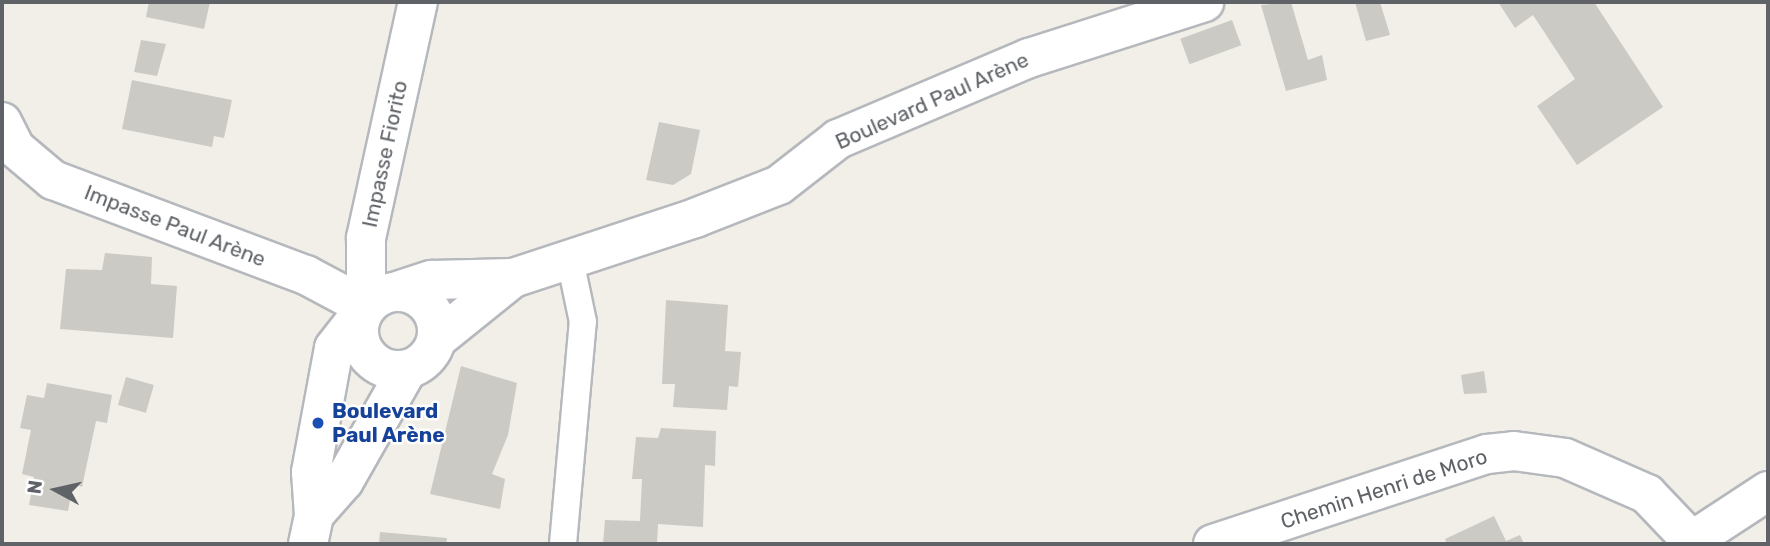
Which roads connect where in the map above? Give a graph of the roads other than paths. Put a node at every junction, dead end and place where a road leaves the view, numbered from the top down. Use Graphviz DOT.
graph roads {
  1 [pos="418,2"];
  2 [pos="1204,2"];
  3 [pos="2,122"];
  4 [pos="570,260"];
  5 [pos="513,278"];
  6 [pos="380,299"];
  7 [pos="437,339"];
  8 [pos="407,370"];
  9 [pos="1768,491"];
  10 [pos="311,530"];
  11 [pos="1689,542"];
  12 [pos="563,544"];
  13 [pos="1213,544"];
  1 -- 6 [label="street, Impasse Fiorito"];
  2 -- 4 [label="street, Boulevard Paul Arène"];
  3 -- 6 [label="street, Impasse Paul Arène"];
  4 -- 5 [label="street, Boulevard Paul Arène"];
  4 -- 12 [label="lane"];
  5 -- 6 [label="street, Boulevard Paul Arène"];
  5 -- 7 [label="street, Boulevard Paul Arène"];
  6 -- 7 [label="street"];
  6 -- 8 [label="street"];
  6 -- 10 [label="street"];
  7 -- 8 [label="street"];
  8 -- 10 [label="street"];
  9 -- 11 [label="street, Chemin Henri de Moro"];
  11 -- 13 [label="street, Chemin Henri de Moro"];
}
